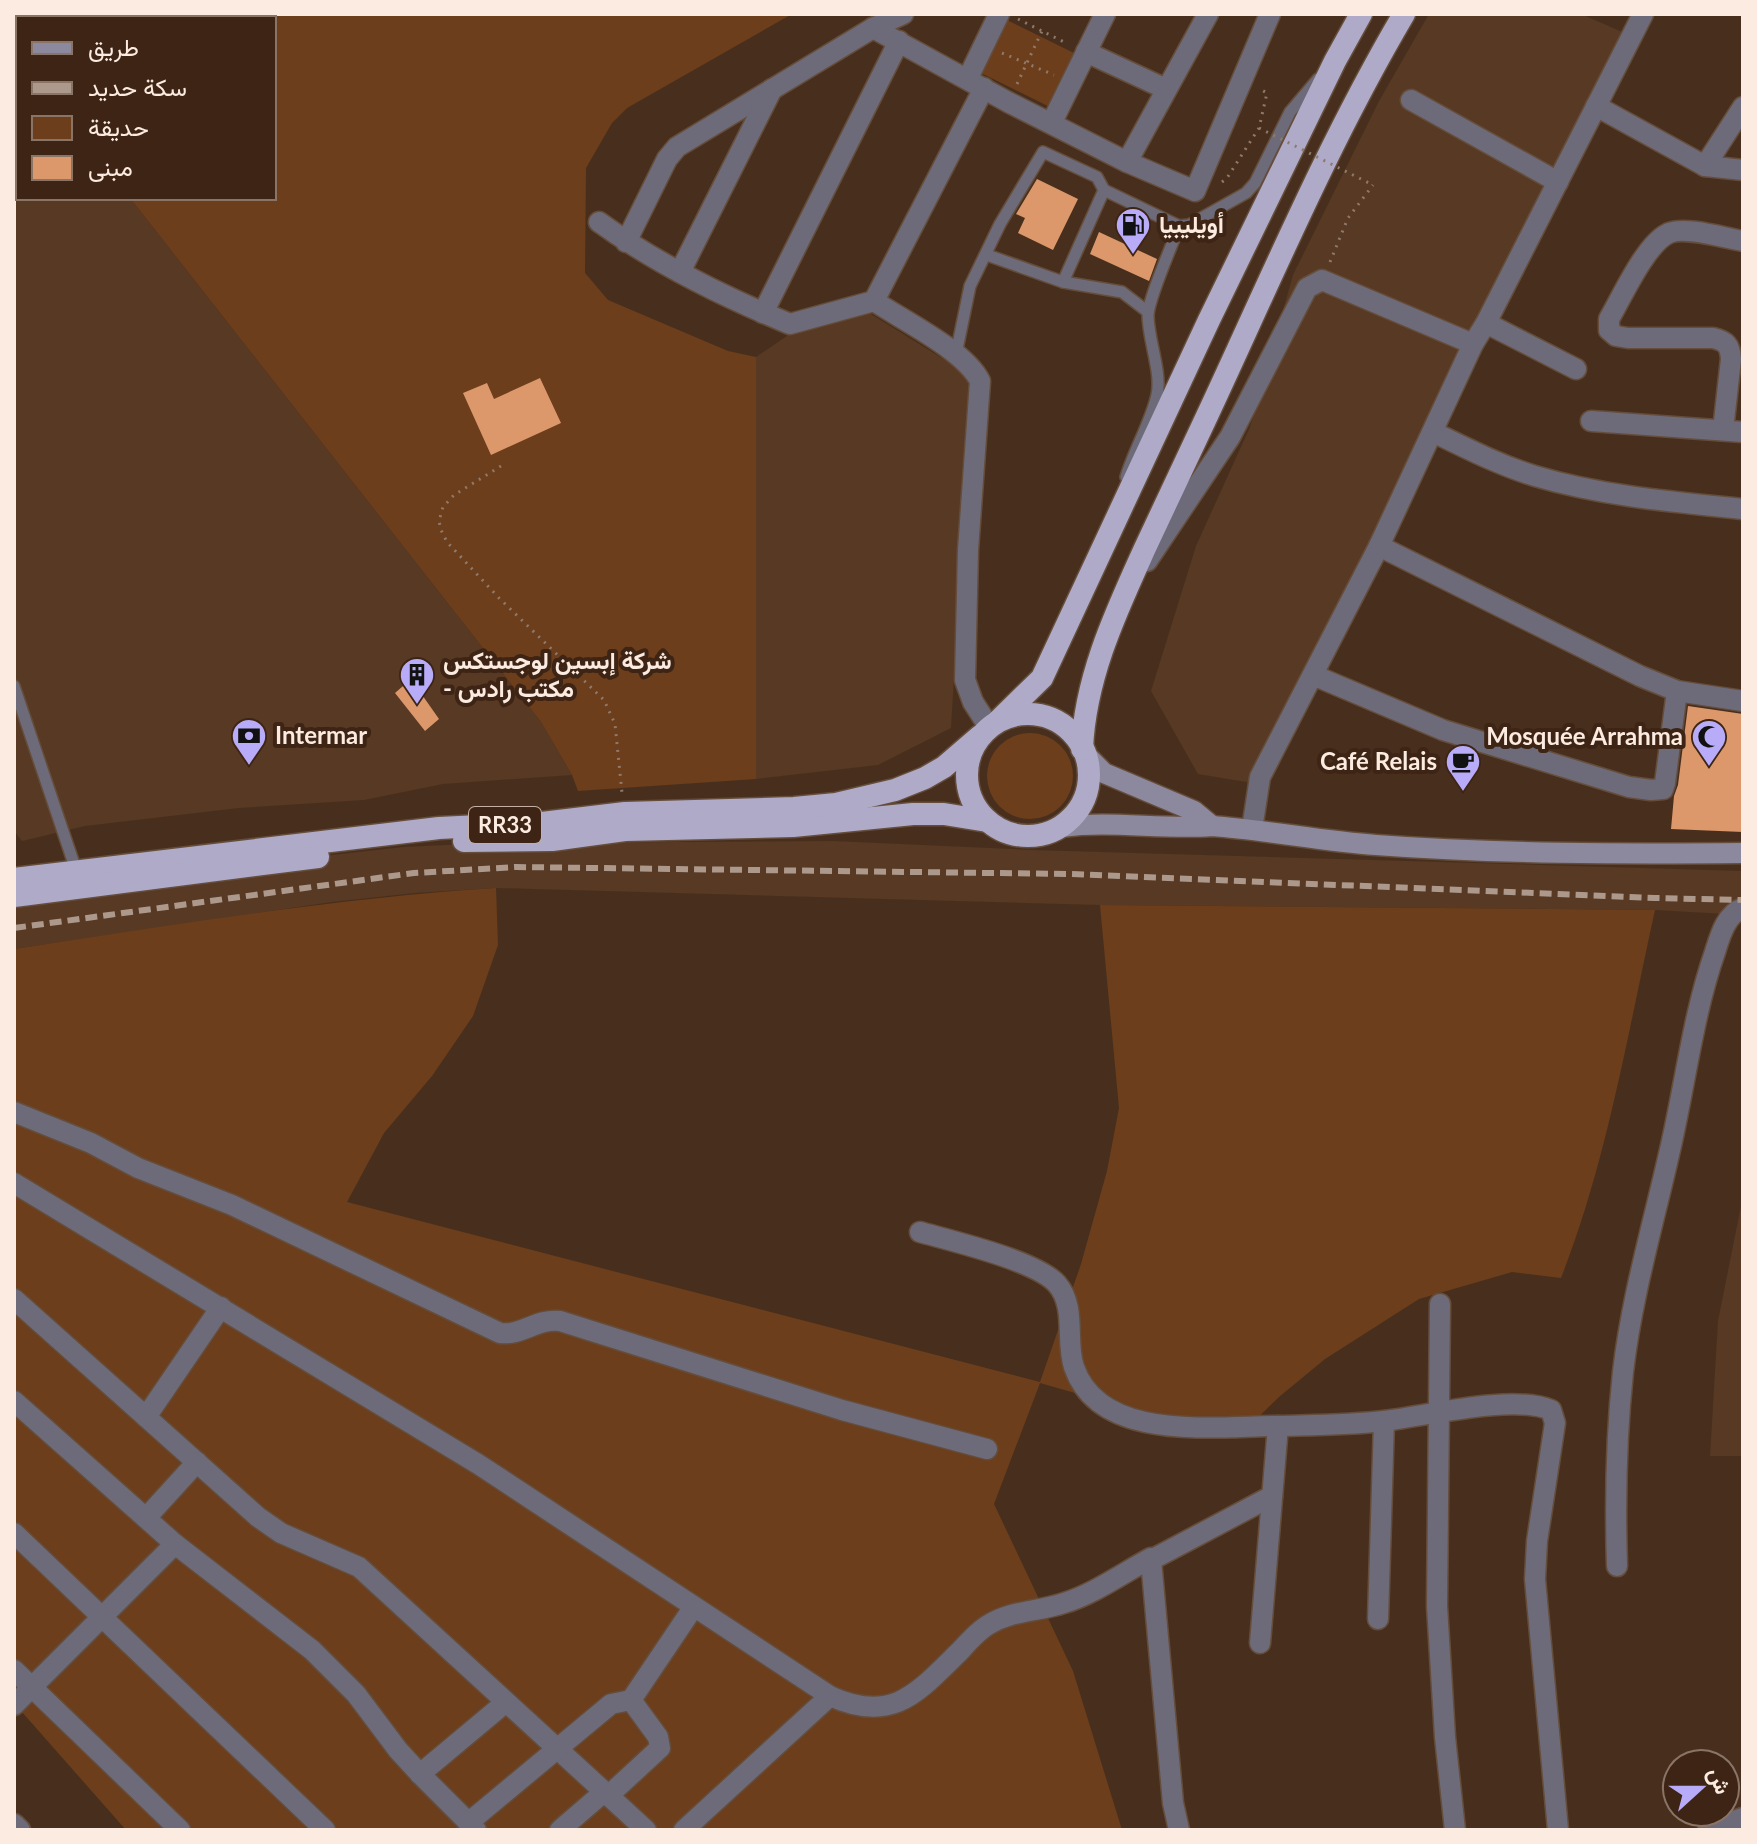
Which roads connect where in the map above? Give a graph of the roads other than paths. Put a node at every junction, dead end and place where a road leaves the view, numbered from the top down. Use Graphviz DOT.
graph roads {
  1 [pos="903,14"];
  2 [pos="999,14"];
  3 [pos="1105,14"];
  4 [pos="1208,14"];
  5 [pos="1270,14"];
  6 [pos="1361,14"];
  7 [pos="1404,14"];
  8 [pos="1643,14"];
  9 [pos="873,28"];
  10 [pos="899,41"];
  11 [pos="1086,52"];
  12 [pos="1335,61"];
  13 [pos="976,83"];
  14 [pos="772,89"];
  15 [pos="1166,89"];
  16 [pos="1411,100"];
  17 [pos="1596,106"];
  18 [pos="1743,107"];
  19 [pos="1052,122"];
  20 [pos="1127,162"];
  21 [pos="1705,166"];
  22 [pos="1743,170"];
  23 [pos="1558,182"];
  24 [pos="1104,190"];
  25 [pos="599,222"];
  26 [pos="1179,226"];
  27 [pos="1743,241"];
  28 [pos="626,242"];
  29 [pos="987,255"];
  30 [pos="680,272"];
  31 [pos="1063,282"];
  32 [pos="874,301"];
  33 [pos="1148,312"];
  34 [pos="763,313"];
  35 [pos="1486,323"];
  36 [pos="1473,344"];
  37 [pos="956,354"];
  38 [pos="1576,369"];
  39 [pos="1591,421"];
  40 [pos="1733,431"];
  41 [pos="1433,432"];
  42 [pos="1743,509"];
  43 [pos="1120,513"];
  44 [pos="1379,546"];
  45 [pos="1123,597"];
  46 [pos="1313,675"];
  47 [pos="14,686"];
  48 [pos="1677,691"];
  49 [pos="1743,701"];
  50 [pos="989,728"];
  51 [pos="1084,751"];
  52 [pos="987,821"];
  53 [pos="1212,826"];
  54 [pos="1061,827"];
  55 [pos="1252,829"];
  56 [pos="1743,853"];
  57 [pos="76,870"];
  58 [pos="14,879"];
  59 [pos="14,896"];
  60 [pos="1743,908"];
  61 [pos="14,1112"];
  62 [pos="14,1183"];
  63 [pos="920,1232"];
  64 [pos="14,1299"];
  65 [pos="1440,1304"];
  66 [pos="221,1307"];
  67 [pos="14,1401"];
  68 [pos="1439,1410"];
  69 [pos="146,1417"];
  70 [pos="1384,1421"];
  71 [pos="1278,1426"];
  72 [pos="987,1449"];
  73 [pos="197,1462"];
  74 [pos="1272,1496"];
  75 [pos="146,1518"];
  76 [pos="14,1533"];
  77 [pos="175,1544"];
  78 [pos="1151,1558"];
  79 [pos="1617,1566"];
  80 [pos="693,1608"];
  81 [pos="102,1617"];
  82 [pos="1378,1619"];
  83 [pos="1260,1643"];
  84 [pos="14,1670"];
  85 [pos="31,1686"];
  86 [pos="830,1696"];
  87 [pos="631,1700"];
  88 [pos="505,1703"];
  89 [pos="14,1705"];
  90 [pos="557,1749"];
  91 [pos="420,1774"];
  92 [pos="606,1794"];
  93 [pos="1743,1818"];
  94 [pos="14,1824"];
  95 [pos="472,1826"];
  96 [pos="20,1830"];
  97 [pos="180,1830"];
  98 [pos="325,1830"];
  99 [pos="560,1830"];
  100 [pos="646,1830"];
  101 [pos="684,1830"];
  102 [pos="1179,1830"];
  103 [pos="1455,1830"];
  104 [pos="1558,1830"];
  105 [pos="1708,1830"];
  1 -- 9 [label="street"];
  2 -- 13 [label="street"];
  3 -- 11 [label="street"];
  4 -- 15 [label="street"];
  5 -- 20 [label="street"];
  6 -- 12 [label="highway"];
  7 -- 45 [label="highway"];
  8 -- 17 [label="street"];
  9 -- 10 [label="street"];
  9 -- 14 [label="street"];
  10 -- 13 [label="street"];
  10 -- 34 [label="street"];
  11 -- 15 [label="street"];
  11 -- 19 [label="street"];
  12 -- 26 [label="lane"];
  12 -- 43 [label="highway"];
  13 -- 19 [label="street"];
  13 -- 32 [label="street"];
  14 -- 28 [label="street"];
  14 -- 30 [label="street"];
  15 -- 20 [label="street"];
  16 -- 23 [label="street"];
  17 -- 21 [label="street"];
  17 -- 23 [label="street"];
  18 -- 21 [label="street"];
  19 -- 20 [label="street"];
  21 -- 22 [label="street"];
  23 -- 35 [label="street"];
  24 -- 26 [label="lane"];
  24 -- 29 [label="lane"];
  24 -- 31 [label="lane"];
  25 -- 28 [label="street"];
  26 -- 33 [label="lane"];
  27 -- 40 [label="street"];
  28 -- 30 [label="street"];
  29 -- 31 [label="lane"];
  29 -- 37 [label="lane"];
  30 -- 34 [label="street"];
  31 -- 33 [label="lane"];
  32 -- 34 [label="street"];
  32 -- 37 [label="street"];
  33 -- 43 [label="lane"];
  35 -- 36 [label="street"];
  35 -- 38 [label="street"];
  36 -- 41 [label="street"];
  36 -- 45 [label="street"];
  37 -- 50 [label="street"];
  39 -- 40 [label="street"];
  41 -- 42 [label="street"];
  41 -- 44 [label="street"];
  43 -- 50 [label="highway"];
  44 -- 46 [label="street"];
  44 -- 48 [label="street"];
  45 -- 51 [label="highway"];
  46 -- 48 [label="street"];
  46 -- 55 [label="street"];
  47 -- 57 [label="lane"];
  48 -- 49 [label="street"];
  50 -- 51 [label="highway, RR33"];
  50 -- 52 [label="highway"];
  50 -- 57 [label="highway, RR33"];
  51 -- 53 [label="main road, RR33"];
  51 -- 54 [label="highway"];
  52 -- 54 [label="highway, RR33"];
  52 -- 59 [label="highway, RR33"];
  53 -- 54 [label="main road, RR33"];
  53 -- 55 [label="main road, RR33"];
  55 -- 56 [label="main road, RR33"];
  57 -- 58 [label="highway, RR33"];
  60 -- 79 [label="street"];
  61 -- 72 [label="street"];
  62 -- 66 [label="street"];
  63 -- 71 [label="street"];
  64 -- 69 [label="street"];
  65 -- 68 [label="street"];
  66 -- 69 [label="street"];
  66 -- 80 [label="street"];
  67 -- 75 [label="street"];
  68 -- 70 [label="street"];
  68 -- 103 [label="street"];
  68 -- 104 [label="street"];
  69 -- 73 [label="street"];
  70 -- 71 [label="street"];
  70 -- 82 [label="street"];
  71 -- 74 [label="street"];
  73 -- 75 [label="street"];
  73 -- 88 [label="street"];
  74 -- 78 [label="street"];
  74 -- 83 [label="street"];
  75 -- 77 [label="street"];
  76 -- 81 [label="street"];
  77 -- 81 [label="street"];
  77 -- 91 [label="street"];
  78 -- 86 [label="street"];
  78 -- 102 [label="street"];
  80 -- 86 [label="street"];
  80 -- 87 [label="street"];
  81 -- 85 [label="street"];
  81 -- 98 [label="street"];
  84 -- 85 [label="street"];
  85 -- 89 [label="street"];
  85 -- 97 [label="street"];
  86 -- 101 [label="street"];
  87 -- 90 [label="street"];
  87 -- 92 [label="street"];
  88 -- 90 [label="street"];
  88 -- 91 [label="street"];
  90 -- 92 [label="street"];
  90 -- 95 [label="street"];
  91 -- 95 [label="street"];
  92 -- 99 [label="street"];
  92 -- 100 [label="street"];
  93 -- 105 [label="street"];
  94 -- 96 [label="street"];
}
